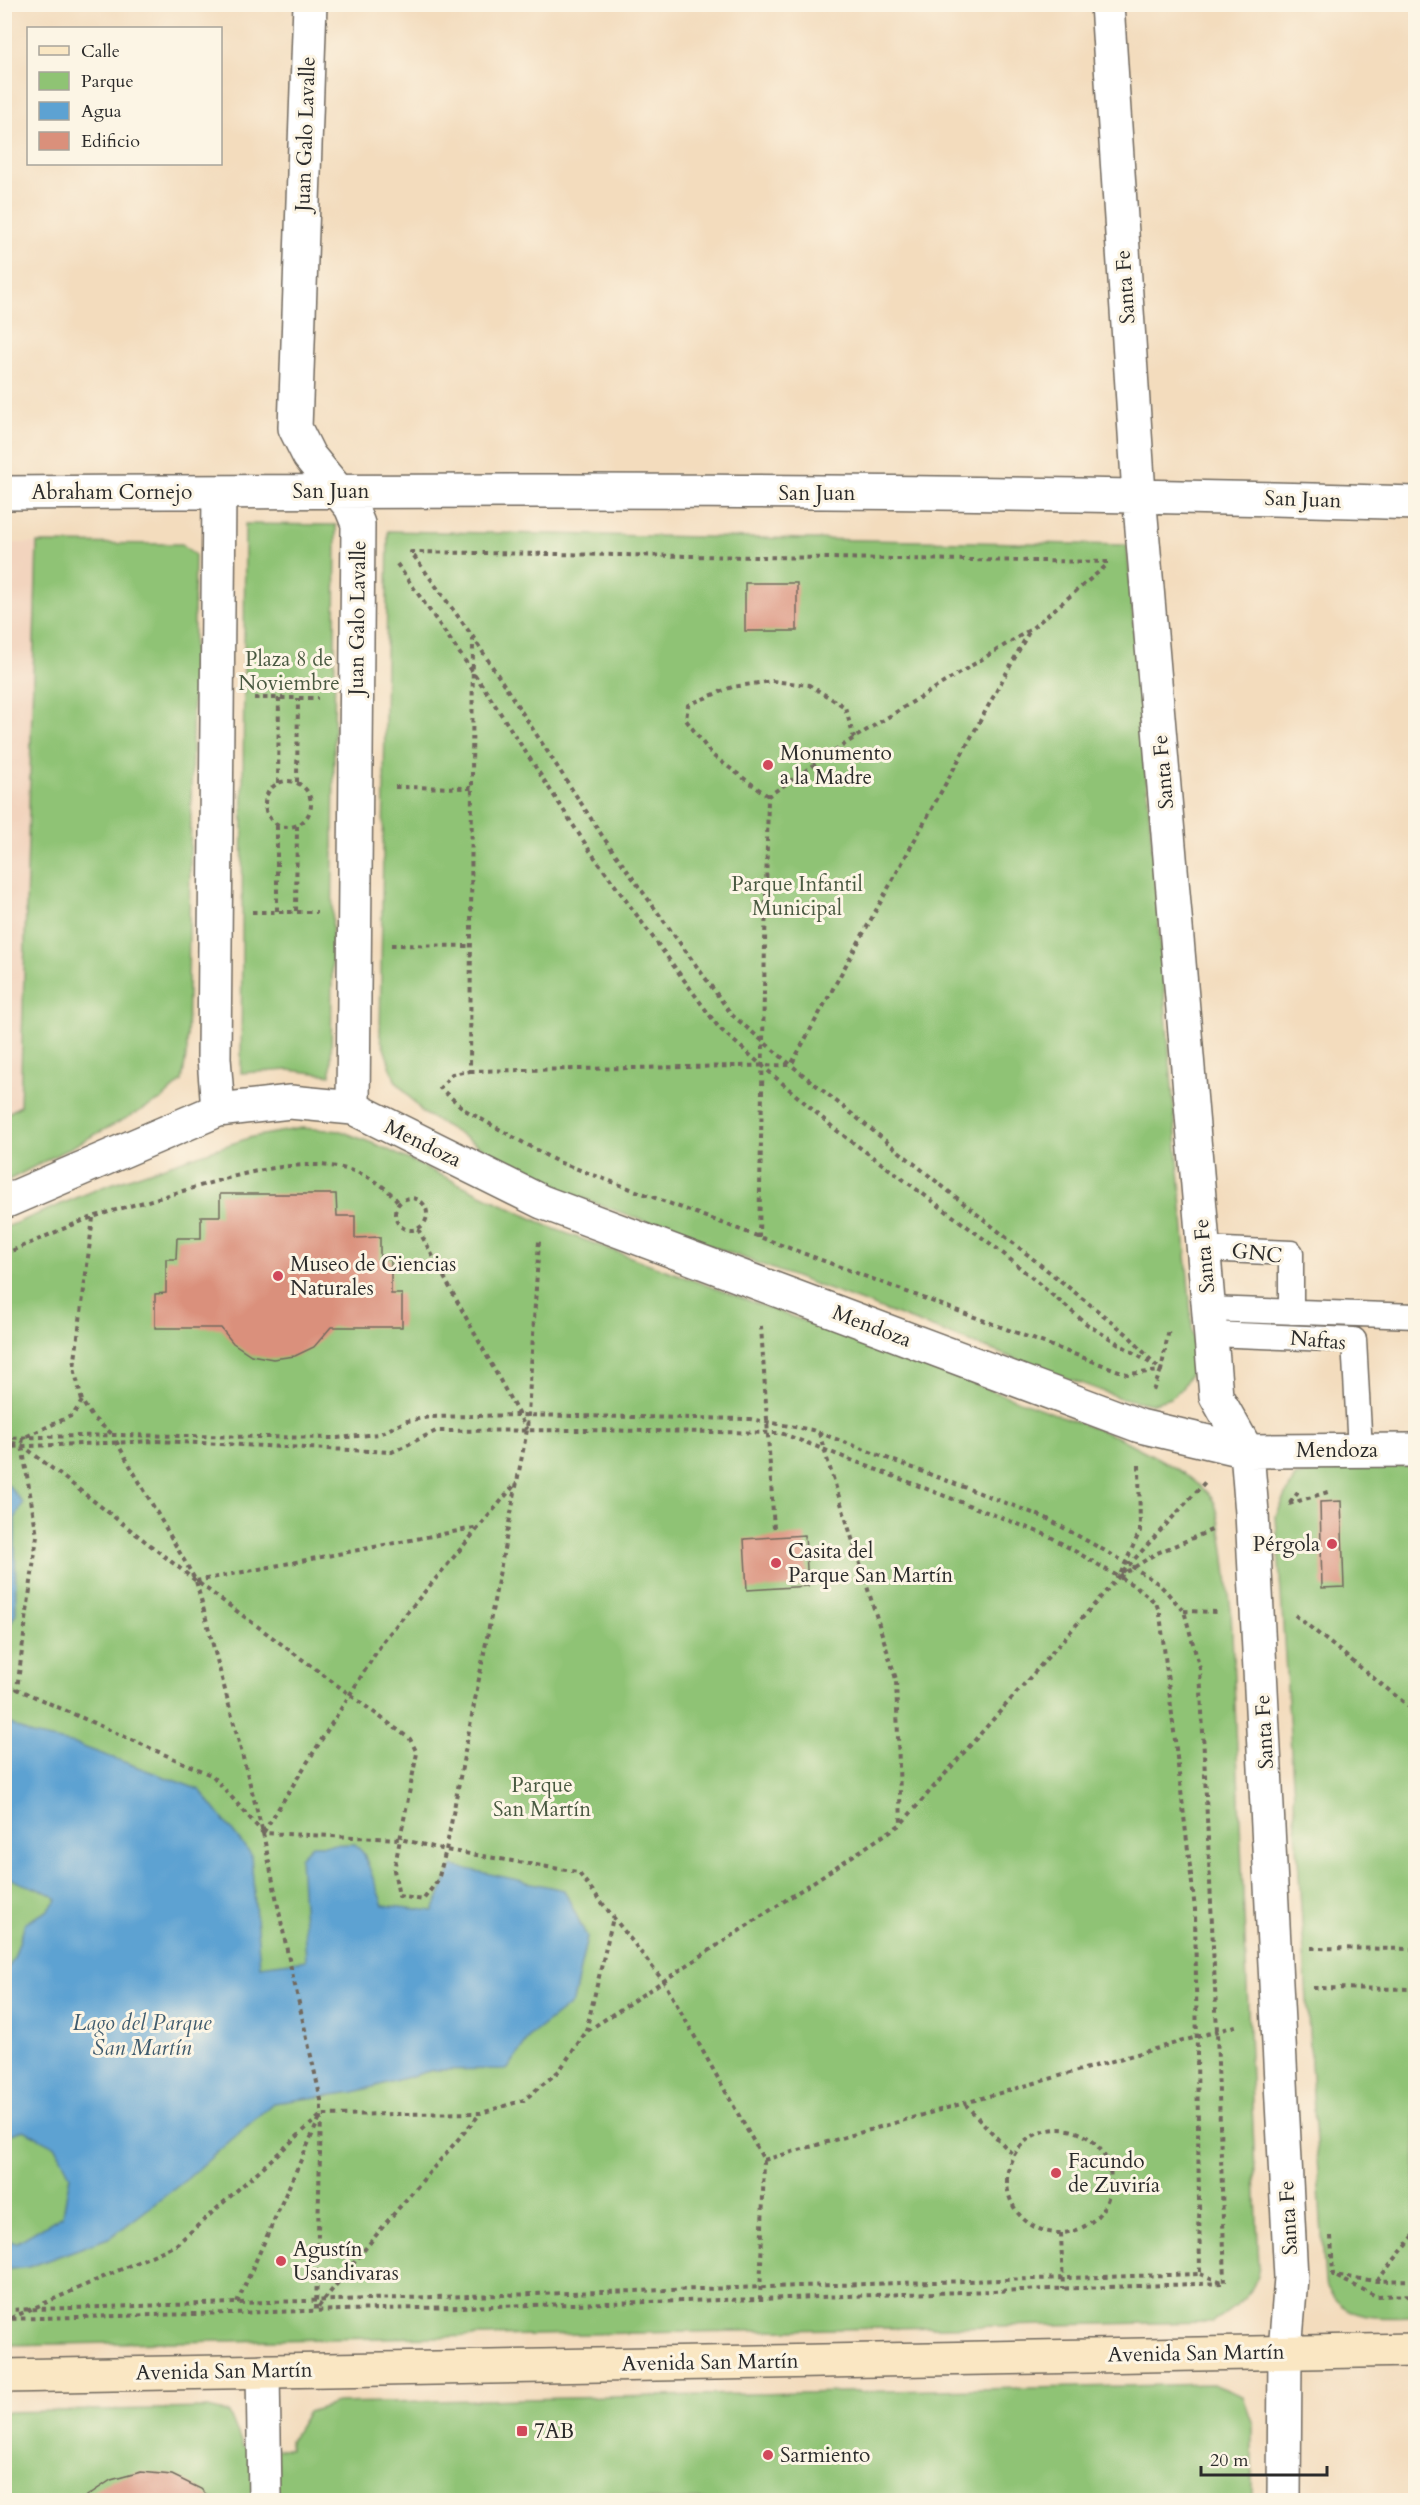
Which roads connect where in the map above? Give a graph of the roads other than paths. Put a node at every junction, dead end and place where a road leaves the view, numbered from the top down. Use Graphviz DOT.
graph roads {
  1 [pos="310,4"];
  2 [pos="1107,4"];
  3 [pos="338,491"];
  4 [pos="219,492"];
  5 [pos="4,493"];
  6 [pos="1139,494"];
  7 [pos="1416,503"];
  8 [pos="353,1108"];
  9 [pos="218,1110"];
  10 [pos="4,1202"];
  11 [pos="1203,1249"];
  12 [pos="1291,1312"];
  13 [pos="1416,1316"];
  14 [pos="1209,1321"];
  15 [pos="1242,1450"];
  16 [pos="1360,1450"];
  17 [pos="1416,1450"];
  18 [pos="1416,2350"];
  19 [pos="1285,2351"];
  20 [pos="263,2371"];
  21 [pos="4,2376"];
  22 [pos="265,2500"];
  23 [pos="1284,2500"];
  1 -- 3 [label="street, Juan Galo Lavalle"];
  2 -- 6 [label="street, Santa Fe"];
  3 -- 4 [label="street, San Juan"];
  3 -- 6 [label="street, San Juan"];
  3 -- 8 [label="street, Juan Galo Lavalle"];
  4 -- 5 [label="street, Abraham Cornejo"];
  4 -- 9 [label="street"];
  6 -- 7 [label="street, San Juan"];
  6 -- 11 [label="street, Santa Fe"];
  8 -- 9 [label="street"];
  8 -- 15 [label="street, Mendoza"];
  9 -- 10 [label="street"];
  11 -- 12 [label="lane, GNC"];
  11 -- 14 [label="street, Santa Fe"];
  12 -- 13 [label="lane"];
  12 -- 14 [label="lane"];
  14 -- 15 [label="street, Santa Fe"];
  14 -- 16 [label="lane, Naftas"];
  15 -- 16 [label="street, Mendoza"];
  15 -- 19 [label="street, Santa Fe"];
  16 -- 17 [label="street, Mendoza"];
  18 -- 19 [label="main road, Avenida San Martín"];
  19 -- 20 [label="main road, Avenida San Martín"];
  19 -- 23 [label="street, Santa Fe"];
  20 -- 21 [label="main road, Avenida San Martín"];
  20 -- 22 [label="street"];
}
